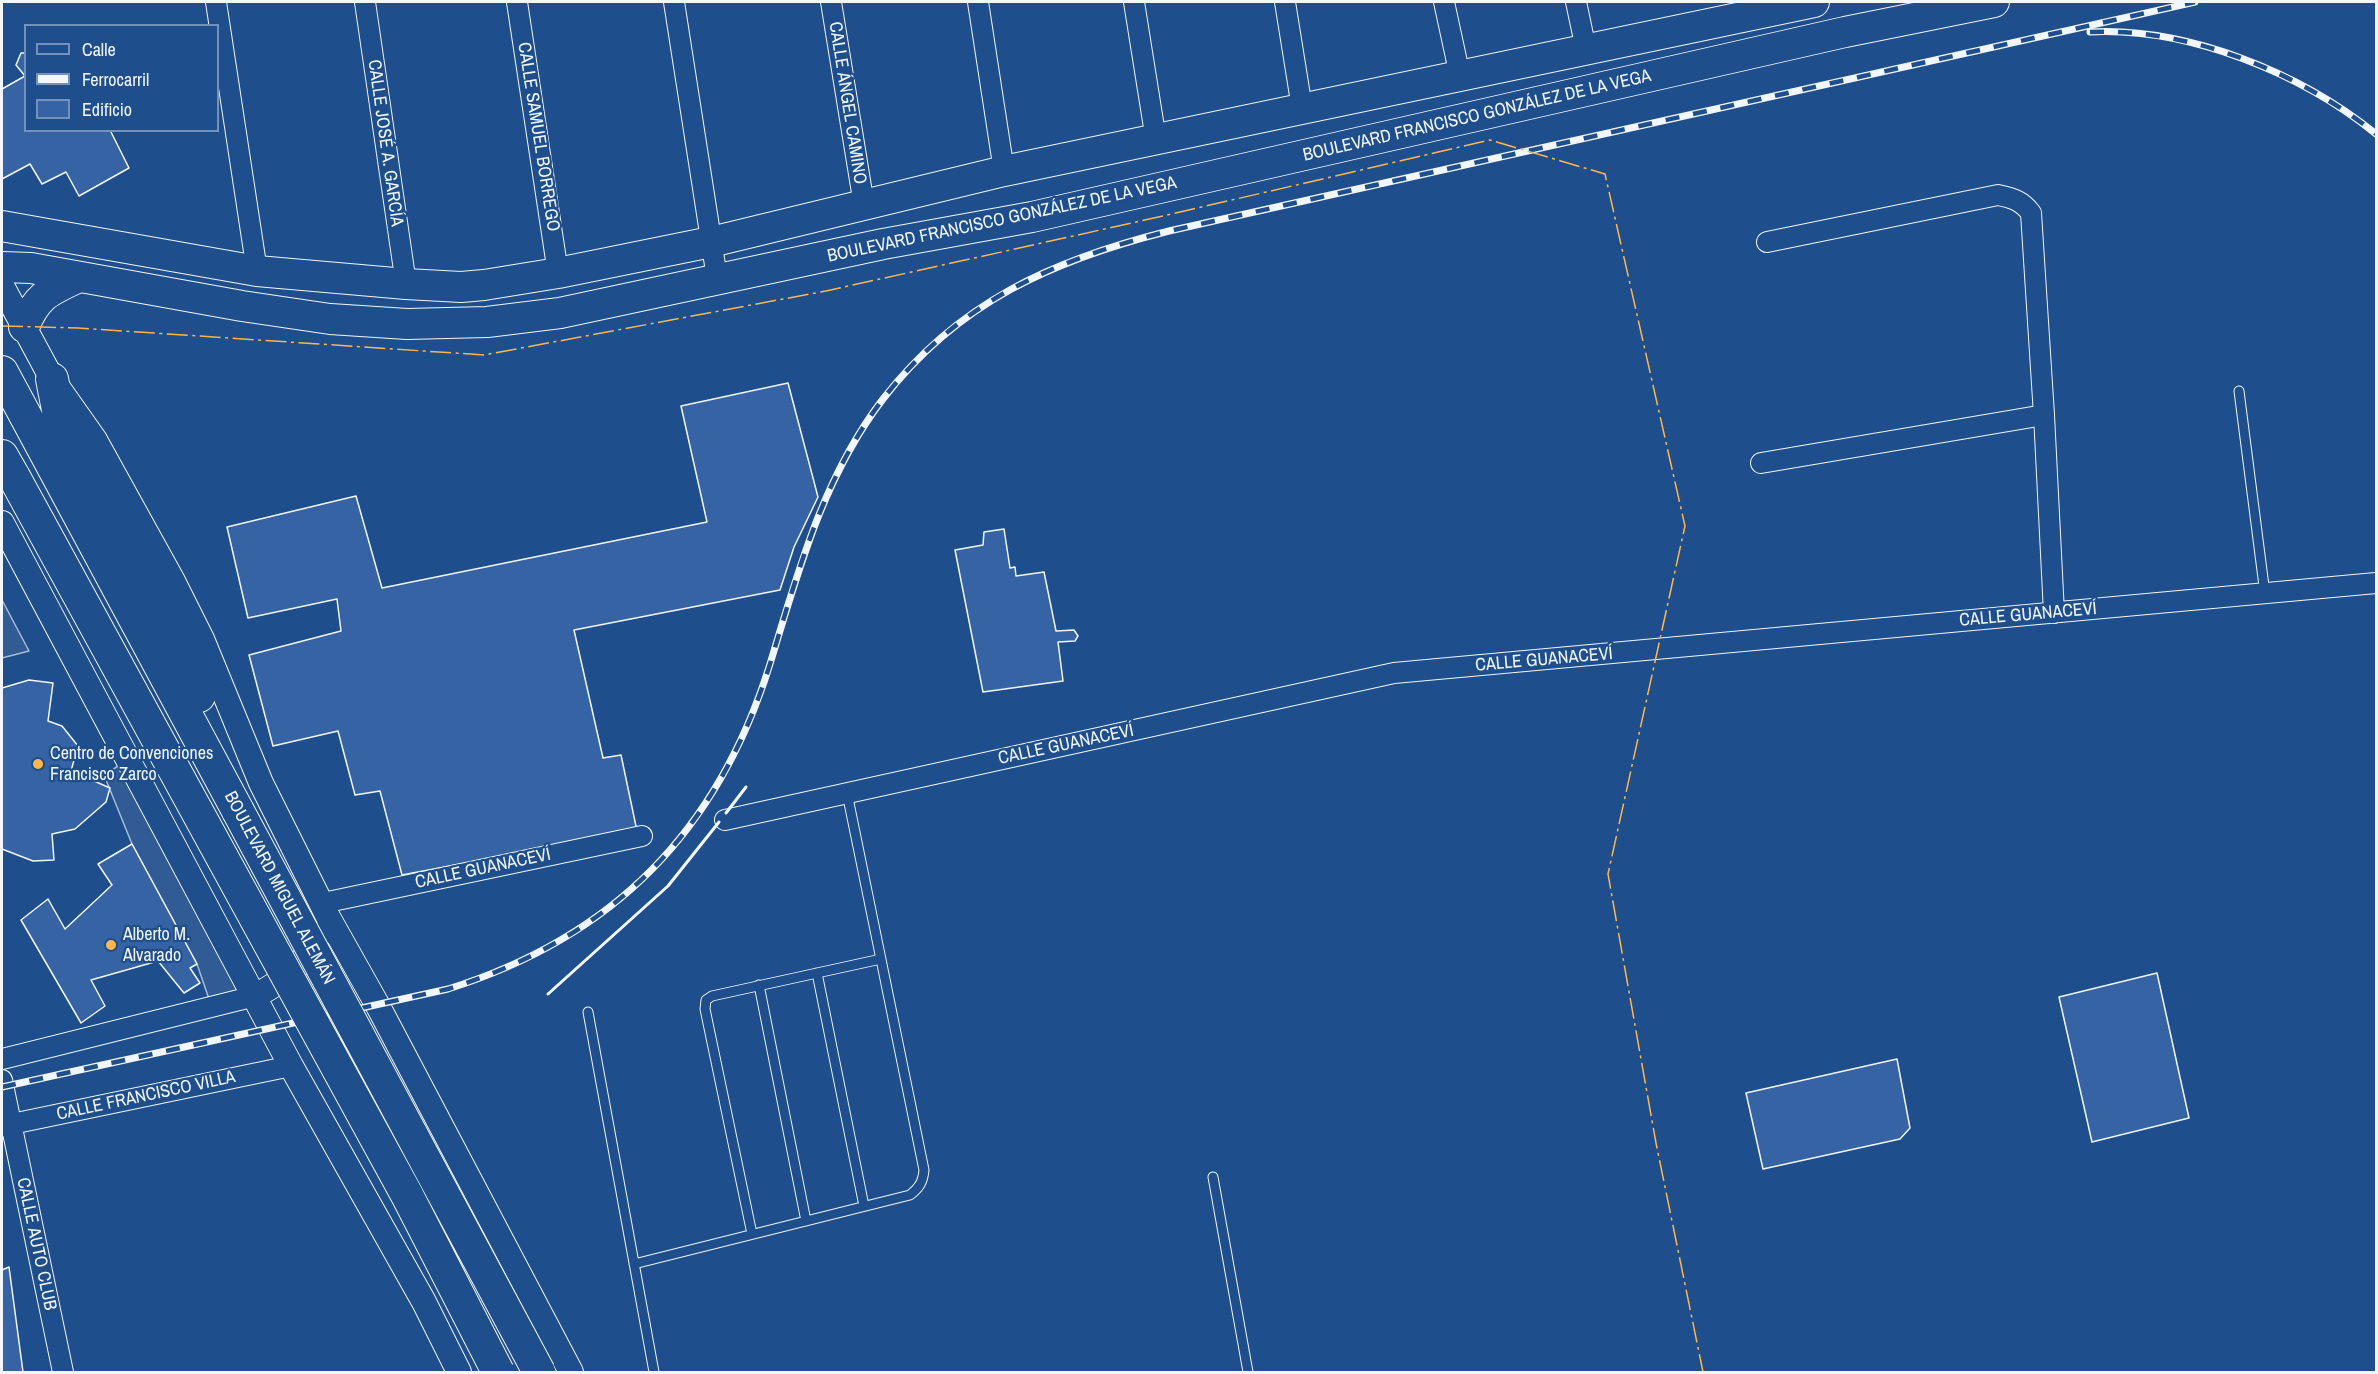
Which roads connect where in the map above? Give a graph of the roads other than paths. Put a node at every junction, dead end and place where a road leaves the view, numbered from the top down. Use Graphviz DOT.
graph roads {
  1 [pos="216,2"];
  2 [pos="365,2"];
  3 [pos="517,2"];
  4 [pos="674,2"];
  5 [pos="831,2"];
  6 [pos="978,2"];
  7 [pos="1134,2"];
  8 [pos="1285,2"];
  9 [pos="1444,2"];
  10 [pos="1576,2"];
  11 [pos="1814,2"];
  12 [pos="1994,2"];
  13 [pos="1731,10"];
  14 [pos="1586,49"];
  15 [pos="1460,76"];
  16 [pos="1302,108"];
  17 [pos="1156,140"];
  18 [pos="1004,171"];
  19 [pos="864,206"];
  20 [pos="2,226"];
  21 [pos="711,242"];
  22 [pos="1767,242"];
  23 [pos="2,267"];
  24 [pos="257,271"];
  25 [pos="558,273"];
  26 [pos="79,277"];
  27 [pos="717,278"];
  28 [pos="406,284"];
  29 [pos="2,286"];
  30 [pos="24,327"];
  31 [pos="2,372"];
  32 [pos="52,379"];
  33 [pos="2239,391"];
  34 [pos="2044,415"];
  35 [pos="1761,463"];
  36 [pos="8,466"];
  37 [pos="2,523"];
  38 [pos="2376,584"];
  39 [pos="2265,594"];
  40 [pos="2054,613"];
  41 [pos="217,769"];
  42 [pos="847,794"];
  43 [pos="725,820"];
  44 [pos="642,836"];
  45 [pos="326,910"];
  46 [pos="881,959"];
  47 [pos="817,973"];
  48 [pos="759,985"];
  49 [pos="255,996"];
  50 [pos="588,1012"];
  51 [pos="2,1059"];
  52 [pos="291,1066"];
  53 [pos="410,1066"];
  54 [pos="2,1080"];
  55 [pos="320,1117"];
  56 [pos="6,1125"];
  57 [pos="1213,1177"];
  58 [pos="864,1206"];
  59 [pos="806,1221"];
  60 [pos="752,1234"];
  61 [pos="634,1264"];
  62 [pos="63,1372"];
  63 [pos="459,1372"];
  64 [pos="498,1372"];
  65 [pos="539,1372"];
  66 [pos="571,1372"];
  67 [pos="654,1372"];
  68 [pos="1248,1372"];
  1 -- 24 [label="street"];
  2 -- 28 [label="street, CALLE JOSÉ A. GARCÍA"];
  3 -- 25 [label="street, CALLE SAMUEL BORREGO"];
  4 -- 21 [label="street"];
  5 -- 19 [label="street, CALLE ÁNGEL CAMINO"];
  6 -- 18 [label="street"];
  7 -- 17 [label="street"];
  8 -- 16 [label="street"];
  9 -- 15 [label="street"];
  10 -- 14 [label="street"];
  11 -- 13 [label="main road"];
  12 -- 27 [label="main road, BOULEVARD FRANCISCO GONZÁLEZ DE LA VEGA"];
  13 -- 14 [label="main road"];
  14 -- 15 [label="main road"];
  15 -- 16 [label="main road"];
  16 -- 17 [label="main road"];
  17 -- 18 [label="main road"];
  18 -- 19 [label="main road"];
  19 -- 21 [label="main road"];
  20 -- 24 [label="main road"];
  21 -- 25 [label="main road"];
  21 -- 27 [label="street"];
  22 -- 34 [label="street"];
  23 -- 26 [label="main road, BOULEVARD FRANCISCO GONZÁLEZ DE LA VEGA"];
  24 -- 28 [label="main road"];
  25 -- 28 [label="main road"];
  26 -- 27 [label="main road, BOULEVARD FRANCISCO GONZÁLEZ DE LA VEGA"];
  26 -- 30 [label="main road"];
  29 -- 30 [label="street"];
  30 -- 32 [label="street"];
  31 -- 41 [label="highway, BOULEVARD MIGUEL ALEMÁN"];
  32 -- 41 [label="highway"];
  32 -- 45 [label="street"];
  33 -- 39 [label="lane"];
  34 -- 35 [label="street"];
  34 -- 40 [label="street"];
  36 -- 64 [label="highway, BOULEVARD MIGUEL ALEMÁN, bridge"];
  37 -- 49 [label="street"];
  38 -- 39 [label="street, CALLE GUANACEVÍ"];
  39 -- 40 [label="street, CALLE GUANACEVÍ"];
  40 -- 42 [label="street, CALLE GUANACEVÍ"];
  41 -- 65 [label="highway, BOULEVARD MIGUEL ALEMÁN, bridge"];
  42 -- 43 [label="street, CALLE GUANACEVÍ"];
  42 -- 46 [label="lane"];
  44 -- 45 [label="street, CALLE GUANACEVÍ"];
  45 -- 49 [label="street"];
  45 -- 53 [label="street"];
  46 -- 47 [label="lane"];
  46 -- 58 [label="lane"];
  47 -- 48 [label="lane"];
  47 -- 58 [label="lane"];
  48 -- 59 [label="lane"];
  48 -- 60 [label="lane"];
  49 -- 51 [label="street"];
  49 -- 52 [label="street"];
  50 -- 61 [label="lane"];
  52 -- 55 [label="street"];
  52 -- 56 [label="street, CALLE FRANCISCO VILLA"];
  53 -- 55 [label="street"];
  53 -- 66 [label="street"];
  54 -- 56 [label="street, CALLE AUTO CLUB"];
  55 -- 63 [label="street"];
  56 -- 62 [label="street, CALLE AUTO CLUB"];
  57 -- 68 [label="lane"];
  58 -- 59 [label="lane"];
  59 -- 60 [label="lane"];
  60 -- 61 [label="lane"];
  61 -- 67 [label="lane"];
}
